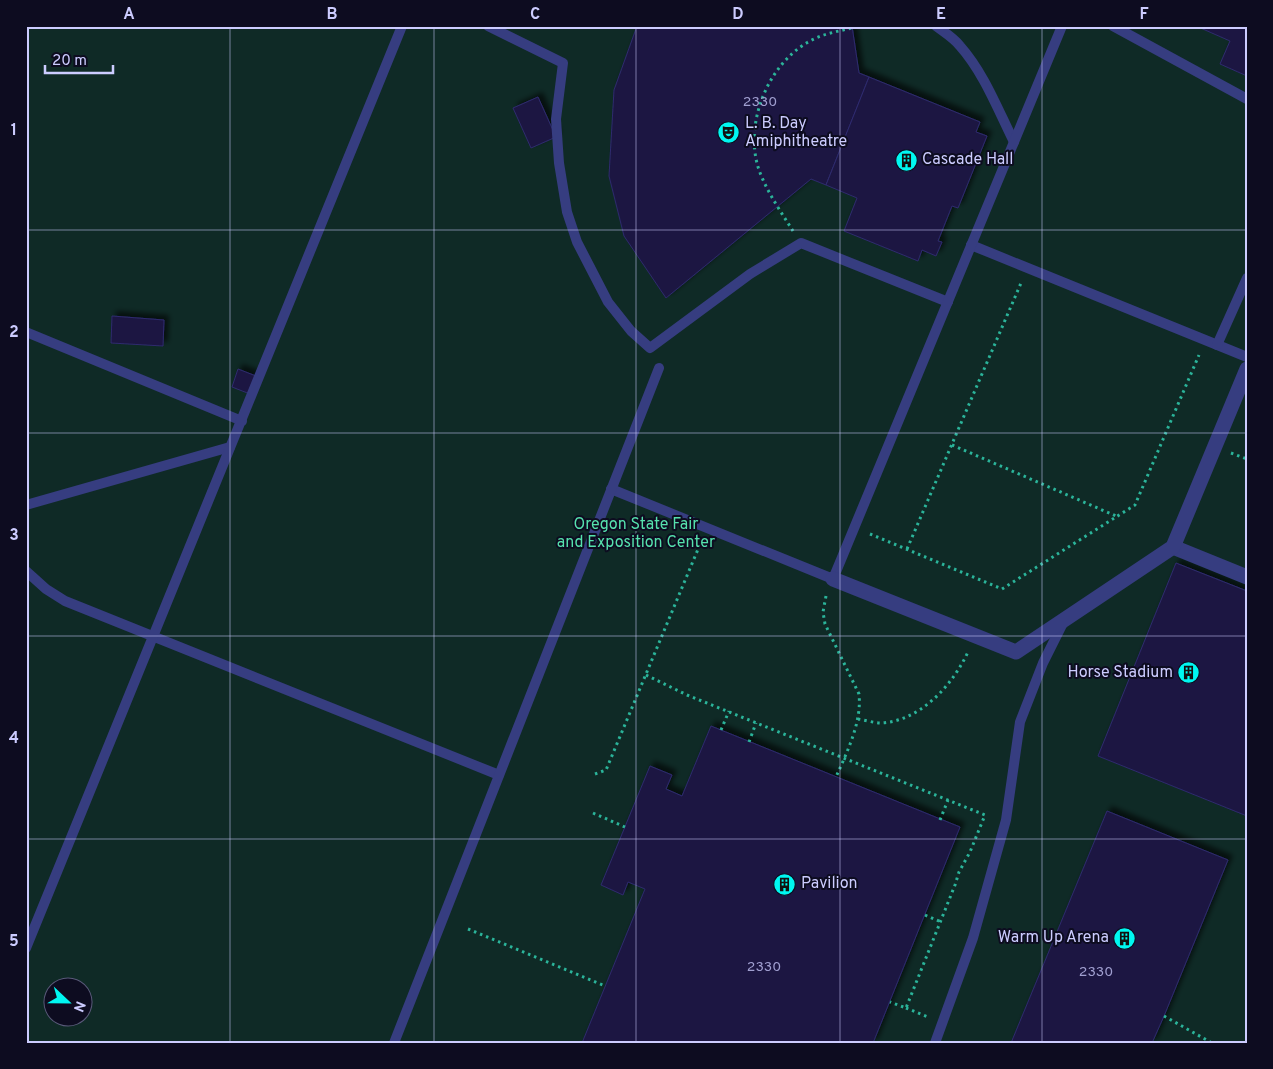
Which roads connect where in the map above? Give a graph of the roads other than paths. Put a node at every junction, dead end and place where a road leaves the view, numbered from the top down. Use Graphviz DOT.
graph roads {
  1 [pos="402,26"];
  2 [pos="488,26"];
  3 [pos="936,26"];
  4 [pos="1062,26"];
  5 [pos="1112,26"];
  6 [pos="1247,99"];
  7 [pos="1014,142"];
  8 [pos="971,244"];
  9 [pos="1247,278"];
  10 [pos="948,302"];
  11 [pos="26,332"];
  12 [pos="1217,345"];
  13 [pos="1247,357"];
  14 [pos="659,368"];
  15 [pos="1247,369"];
  16 [pos="242,420"];
  17 [pos="230,448"];
  18 [pos="611,489"];
  19 [pos="26,505"];
  20 [pos="1173,547"];
  21 [pos="26,571"];
  22 [pos="1247,577"];
  23 [pos="833,579"];
  24 [pos="1066,618"];
  25 [pos="153,637"];
  26 [pos="499,775"];
  27 [pos="26,948"];
  28 [pos="394,1043"];
  29 [pos="935,1043"];
  1 -- 16 [label="lane"];
  2 -- 10 [label="lane"];
  3 -- 7 [label="lane"];
  4 -- 7 [label="lane"];
  5 -- 6 [label="lane"];
  7 -- 8 [label="lane"];
  8 -- 10 [label="lane"];
  8 -- 12 [label="lane"];
  9 -- 12 [label="lane"];
  10 -- 23 [label="lane"];
  11 -- 16 [label="lane"];
  12 -- 13 [label="lane"];
  14 -- 18 [label="lane"];
  15 -- 20 [label="street"];
  16 -- 17 [label="lane"];
  17 -- 19 [label="lane"];
  17 -- 25 [label="lane"];
  18 -- 23 [label="lane"];
  18 -- 26 [label="lane"];
  20 -- 22 [label="street"];
  20 -- 24 [label="street"];
  21 -- 25 [label="lane"];
  23 -- 24 [label="street"];
  24 -- 29 [label="lane"];
  25 -- 26 [label="lane"];
  25 -- 27 [label="lane"];
  26 -- 28 [label="lane"];
}
